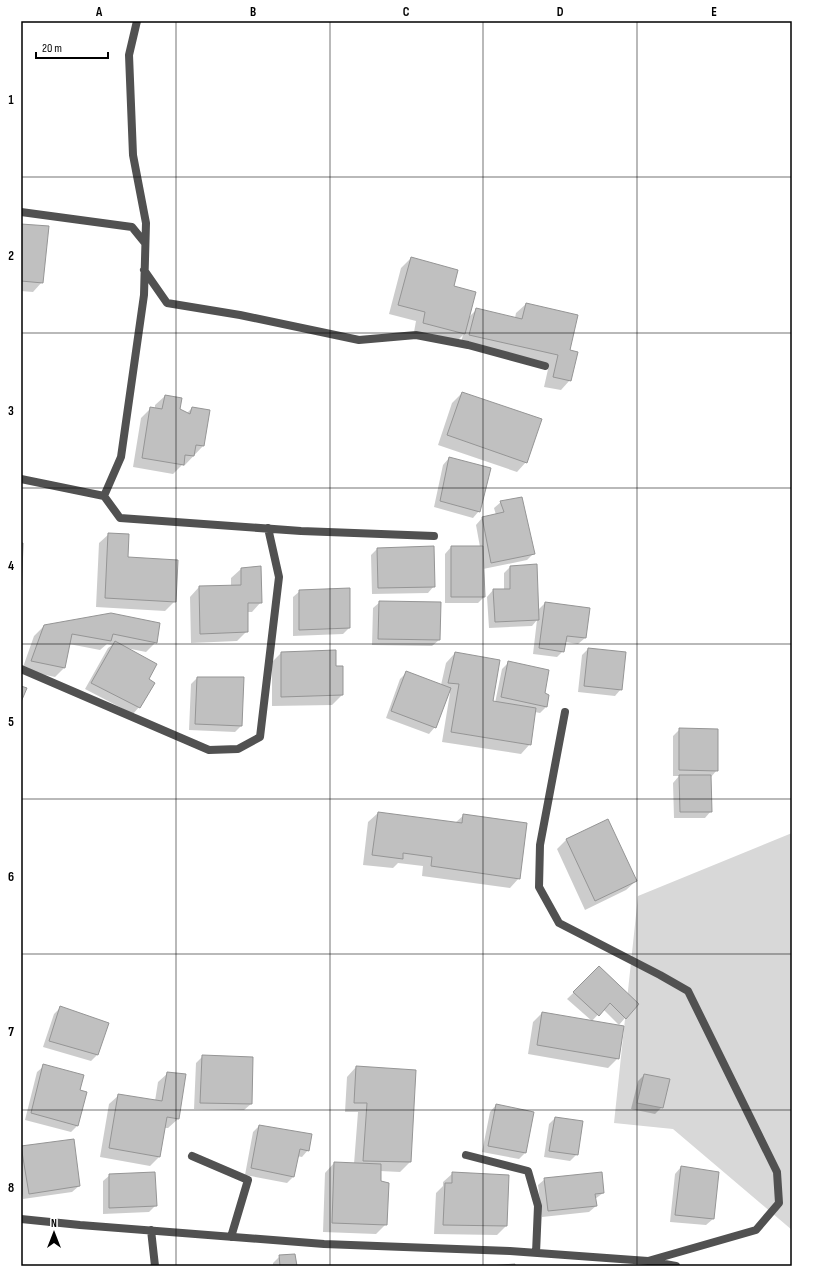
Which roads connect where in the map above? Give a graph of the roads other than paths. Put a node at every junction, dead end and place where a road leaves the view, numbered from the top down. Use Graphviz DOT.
graph roads {
  1 [pos="137,21"];
  2 [pos="21,212"];
  3 [pos="145,243"];
  4 [pos="144,270"];
  5 [pos="545,366"];
  6 [pos="21,479"];
  7 [pos="104,496"];
  8 [pos="268,528"];
  9 [pos="434,536"];
  10 [pos="21,669"];
  11 [pos="565,712"];
  12 [pos="466,1155"];
  13 [pos="192,1156"];
  14 [pos="21,1217"];
  15 [pos="151,1230"];
  16 [pos="231,1236"];
  17 [pos="536,1253"];
  18 [pos="648,1261"];
  19 [pos="155,1266"];
  20 [pos="676,1266"];
  1 -- 3 [label="street"];
  2 -- 3 [label="street"];
  3 -- 4 [label="street"];
  4 -- 5 [label="street"];
  4 -- 7 [label="street"];
  6 -- 7 [label="street"];
  7 -- 8 [label="street"];
  8 -- 9 [label="street"];
  8 -- 10 [label="street"];
  11 -- 18 [label="street"];
  12 -- 17 [label="street"];
  13 -- 16 [label="street"];
  14 -- 15 [label="street"];
  15 -- 16 [label="street"];
  15 -- 19 [label="street"];
  16 -- 17 [label="street"];
  17 -- 18 [label="street"];
  18 -- 20 [label="street"];
}
